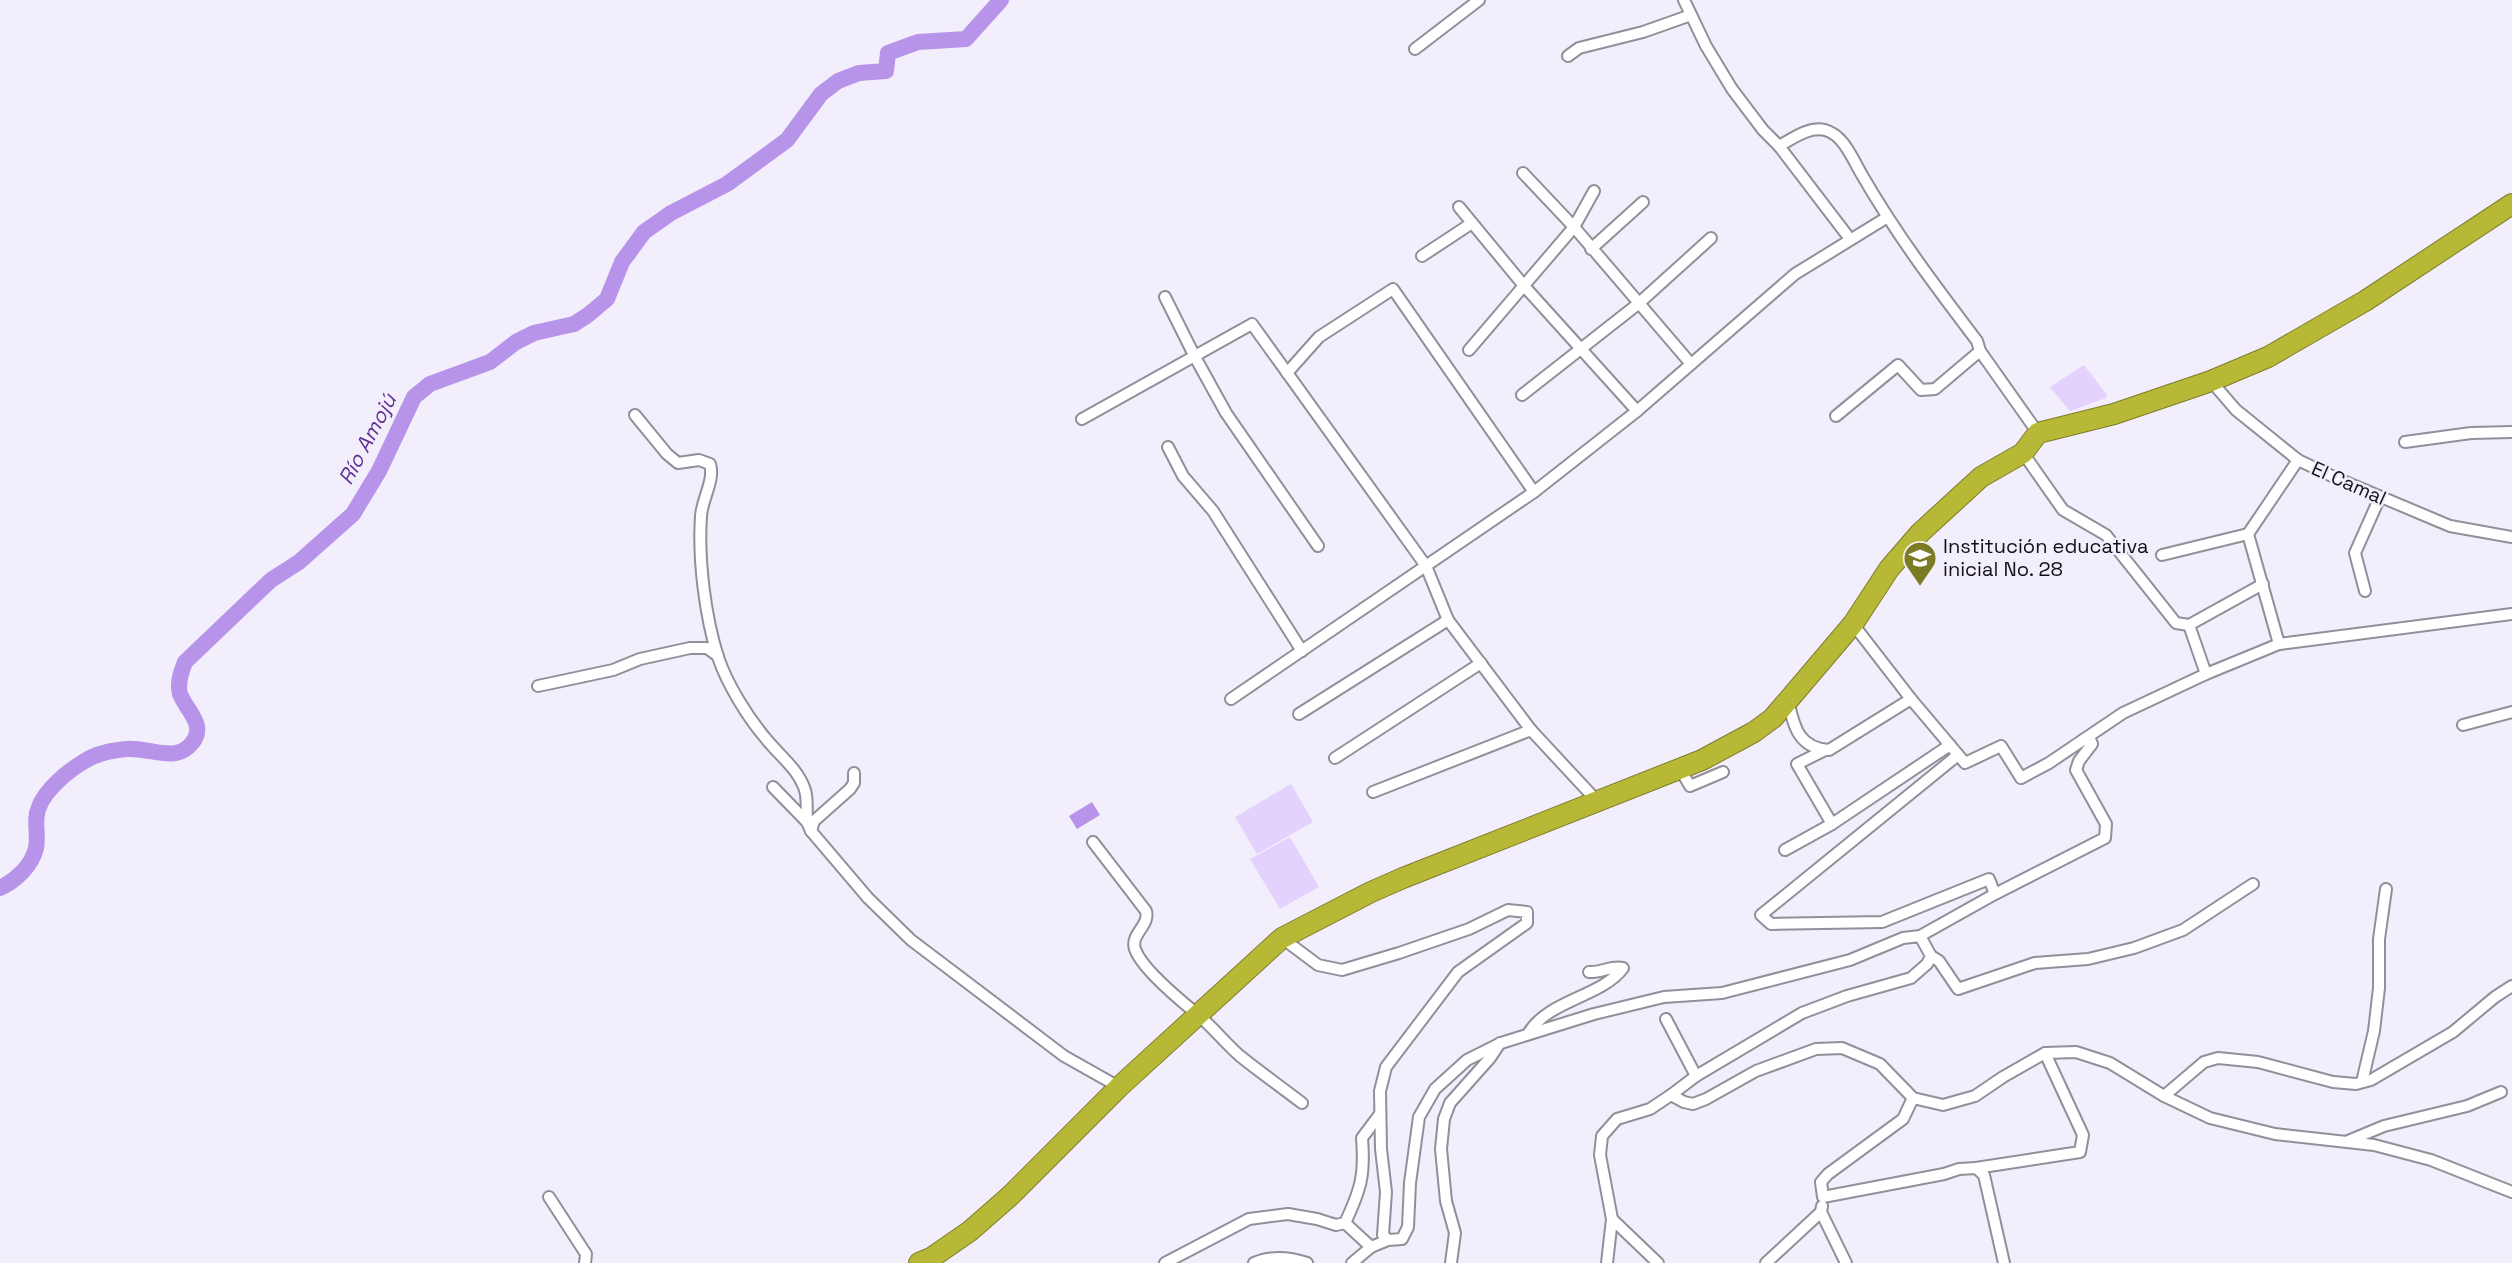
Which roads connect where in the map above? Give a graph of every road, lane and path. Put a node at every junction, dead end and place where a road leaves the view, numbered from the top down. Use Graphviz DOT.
graph roads {
  1 [pos="1479,0"];
  2 [pos="1684,0"];
  3 [pos="1691,15"];
  4 [pos="1415,49"];
  5 [pos="1568,56"];
  6 [pos="1779,146"];
  7 [pos="1523,173"];
  8 [pos="1594,191"];
  9 [pos="1643,202"];
  10 [pos="2512,204"];
  11 [pos="1459,207"];
  12 [pos="1886,218"];
  13 [pos="1472,223"];
  14 [pos="1574,227"];
  15 [pos="1711,238"];
  16 [pos="1850,238"];
  17 [pos="1591,249"];
  18 [pos="1422,256"];
  19 [pos="1525,287"];
  20 [pos="1165,297"];
  21 [pos="1638,304"];
  22 [pos="1581,349"];
  23 [pos="1469,350"];
  24 [pos="1980,351"];
  25 [pos="1195,357"];
  26 [pos="1691,364"];
  27 [pos="1287,373"];
  28 [pos="2211,381"];
  29 [pos="1522,396"];
  30 [pos="1636,411"];
  31 [pos="635,415"];
  32 [pos="1836,416"];
  33 [pos="1082,419"];
  34 [pos="2512,432"];
  35 [pos="2038,433"];
  36 [pos="2405,442"];
  37 [pos="1168,447"];
  38 [pos="2023,453"];
  39 [pos="2298,460"];
  40 [pos="1534,492"];
  41 [pos="2380,497"];
  42 [pos="2248,534"];
  43 [pos="2512,537"];
  44 [pos="1318,546"];
  45 [pos="2162,555"];
  46 [pos="1426,566"];
  47 [pos="2263,584"];
  48 [pos="2365,591"];
  49 [pos="2512,614"];
  50 [pos="1448,620"];
  51 [pos="1853,624"];
  52 [pos="2189,625"];
  53 [pos="2279,644"];
  54 [pos="1302,651"];
  55 [pos="718,656"];
  56 [pos="1480,663"];
  57 [pos="2206,674"];
  58 [pos="538,686"];
  59 [pos="1232,699"];
  60 [pos="1911,699"];
  61 [pos="1788,701"];
  62 [pos="2512,712"];
  63 [pos="1299,714"];
  64 [pos="2463,725"];
  65 [pos="1531,730"];
  66 [pos="1950,745"];
  67 [pos="1825,750"];
  68 [pos="1958,755"];
  69 [pos="1335,758"];
  70 [pos="2049,763"];
  71 [pos="1680,770"];
  72 [pos="1723,772"];
  73 [pos="854,773"];
  74 [pos="773,787"];
  75 [pos="1372,792"];
  76 [pos="1597,801"];
  77 [pos="1832,824"];
  78 [pos="809,827"];
  79 [pos="1093,842"];
  80 [pos="1785,850"];
  81 [pos="2253,884"];
  82 [pos="2386,889"];
  83 [pos="1995,894"];
  84 [pos="1920,936"];
  85 [pos="1282,938"];
  86 [pos="1931,956"];
  87 [pos="1589,972"];
  88 [pos="2512,986"];
  89 [pos="1198,1015"];
  90 [pos="1666,1019"];
  91 [pos="1528,1034"];
  92 [pos="1501,1042"];
  93 [pos="2045,1053"];
  94 [pos="1696,1076"];
  95 [pos="2362,1083"];
  96 [pos="1119,1087"];
  97 [pos="2501,1092"];
  98 [pos="1671,1095"];
  99 [pos="2164,1096"];
  100 [pos="1913,1098"];
  101 [pos="1302,1102"];
  102 [pos="1380,1114"];
  103 [pos="2345,1142"];
  104 [pos="1976,1168"];
  105 [pos="2512,1192"];
  106 [pos="549,1197"];
  107 [pos="1823,1197"];
  108 [pos="1821,1212"];
  109 [pos="1612,1219"];
  110 [pos="1345,1223"];
  111 [pos="1388,1240"];
  112 [pos="1371,1247"];
  113 [pos="585,1263"];
  114 [pos="919,1263"];
  115 [pos="1165,1263"];
  116 [pos="1254,1263"];
  117 [pos="1307,1263"];
  118 [pos="1352,1263"];
  119 [pos="1451,1263"];
  120 [pos="1607,1263"];
  121 [pos="1658,1263"];
  122 [pos="1766,1263"];
  123 [pos="1846,1263"];
  124 [pos="2004,1263"];
  1 -- 4 [label="street"];
  2 -- 3 [label="street"];
  3 -- 5 [label="street"];
  3 -- 6 [label="street"];
  6 -- 12 [label="street"];
  6 -- 16 [label="street"];
  7 -- 14 [label="street"];
  8 -- 14 [label="street"];
  9 -- 17 [label="street"];
  10 -- 28 [label="highway"];
  11 -- 13 [label="street"];
  12 -- 16 [label="street"];
  12 -- 24 [label="street"];
  13 -- 18 [label="street"];
  13 -- 19 [label="street"];
  14 -- 17 [label="street"];
  14 -- 19 [label="street"];
  15 -- 21 [label="street"];
  16 -- 26 [label="street"];
  17 -- 21 [label="street"];
  19 -- 22 [label="street"];
  19 -- 23 [label="street"];
  20 -- 25 [label="street"];
  21 -- 22 [label="street"];
  21 -- 26 [label="street"];
  22 -- 29 [label="street"];
  22 -- 30 [label="street"];
  24 -- 32 [label="street"];
  24 -- 35 [label="street"];
  25 -- 27 [label="street"];
  25 -- 33 [label="street"];
  25 -- 44 [label="street"];
  26 -- 30 [label="street"];
  27 -- 40 [label="street"];
  27 -- 46 [label="street"];
  28 -- 35 [label="highway"];
  28 -- 39 [label="street, El Camal"];
  30 -- 40 [label="street"];
  31 -- 55 [label="street"];
  34 -- 36 [label="street"];
  35 -- 38 [label="highway"];
  37 -- 54 [label="street"];
  38 -- 51 [label="highway"];
  38 -- 52 [label="street"];
  39 -- 41 [label="street, El Camal"];
  39 -- 42 [label="street"];
  40 -- 46 [label="street"];
  41 -- 43 [label="street, El Camal"];
  41 -- 48 [label="street"];
  42 -- 45 [label="street"];
  42 -- 47 [label="street"];
  46 -- 50 [label="street"];
  46 -- 54 [label="street"];
  47 -- 52 [label="street"];
  47 -- 53 [label="street"];
  49 -- 53 [label="street"];
  50 -- 56 [label="street"];
  50 -- 63 [label="street"];
  51 -- 60 [label="street"];
  51 -- 61 [label="highway"];
  52 -- 57 [label="street"];
  53 -- 57 [label="street"];
  54 -- 59 [label="street"];
  55 -- 58 [label="street"];
  55 -- 78 [label="street"];
  56 -- 65 [label="street"];
  56 -- 69 [label="street"];
  57 -- 70 [label="street"];
  60 -- 66 [label="street"];
  60 -- 67 [label="street"];
  61 -- 67 [label="street"];
  61 -- 71 [label="highway"];
  62 -- 64 [label="street"];
  65 -- 75 [label="street"];
  65 -- 76 [label="street"];
  66 -- 68 [label="street"];
  66 -- 77 [label="street"];
  67 -- 77 [label="street"];
  68 -- 70 [label="street"];
  68 -- 83 [label="street"];
  70 -- 83 [label="street"];
  71 -- 72 [label="street"];
  71 -- 76 [label="highway"];
  73 -- 78 [label="street"];
  74 -- 78 [label="street"];
  76 -- 85 [label="highway"];
  77 -- 80 [label="street"];
  78 -- 96 [label="street"];
  79 -- 89 [label="street"];
  81 -- 86 [label="street"];
  82 -- 95 [label="street"];
  83 -- 84 [label="street"];
  84 -- 86 [label="street"];
  84 -- 91 [label="street"];
  85 -- 89 [label="highway"];
  85 -- 102 [label="street"];
  86 -- 94 [label="street"];
  87 -- 91 [label="street"];
  88 -- 95 [label="street"];
  89 -- 96 [label="highway"];
  89 -- 101 [label="street"];
  90 -- 94 [label="street"];
  91 -- 92 [label="street"];
  92 -- 111 [label="street"];
  92 -- 119 [label="street"];
  93 -- 99 [label="street"];
  93 -- 100 [label="street"];
  93 -- 104 [label="street"];
  94 -- 98 [label="street"];
  95 -- 99 [label="street"];
  96 -- 114 [label="highway"];
  97 -- 103 [label="street"];
  98 -- 100 [label="street"];
  98 -- 109 [label="street"];
  99 -- 103 [label="street"];
  100 -- 107 [label="street"];
  102 -- 110 [label="street"];
  102 -- 111 [label="street"];
  103 -- 105 [label="street"];
  104 -- 107 [label="street"];
  104 -- 124 [label="street"];
  106 -- 113 [label="street"];
  107 -- 108 [label="street"];
  108 -- 122 [label="street"];
  108 -- 123 [label="street"];
  109 -- 120 [label="street"];
  109 -- 121 [label="street"];
  110 -- 112 [label="street"];
  110 -- 115 [label="street"];
  111 -- 112 [label="street"];
  112 -- 118 [label="street"];
  116 -- 117 [label="street"];
}
